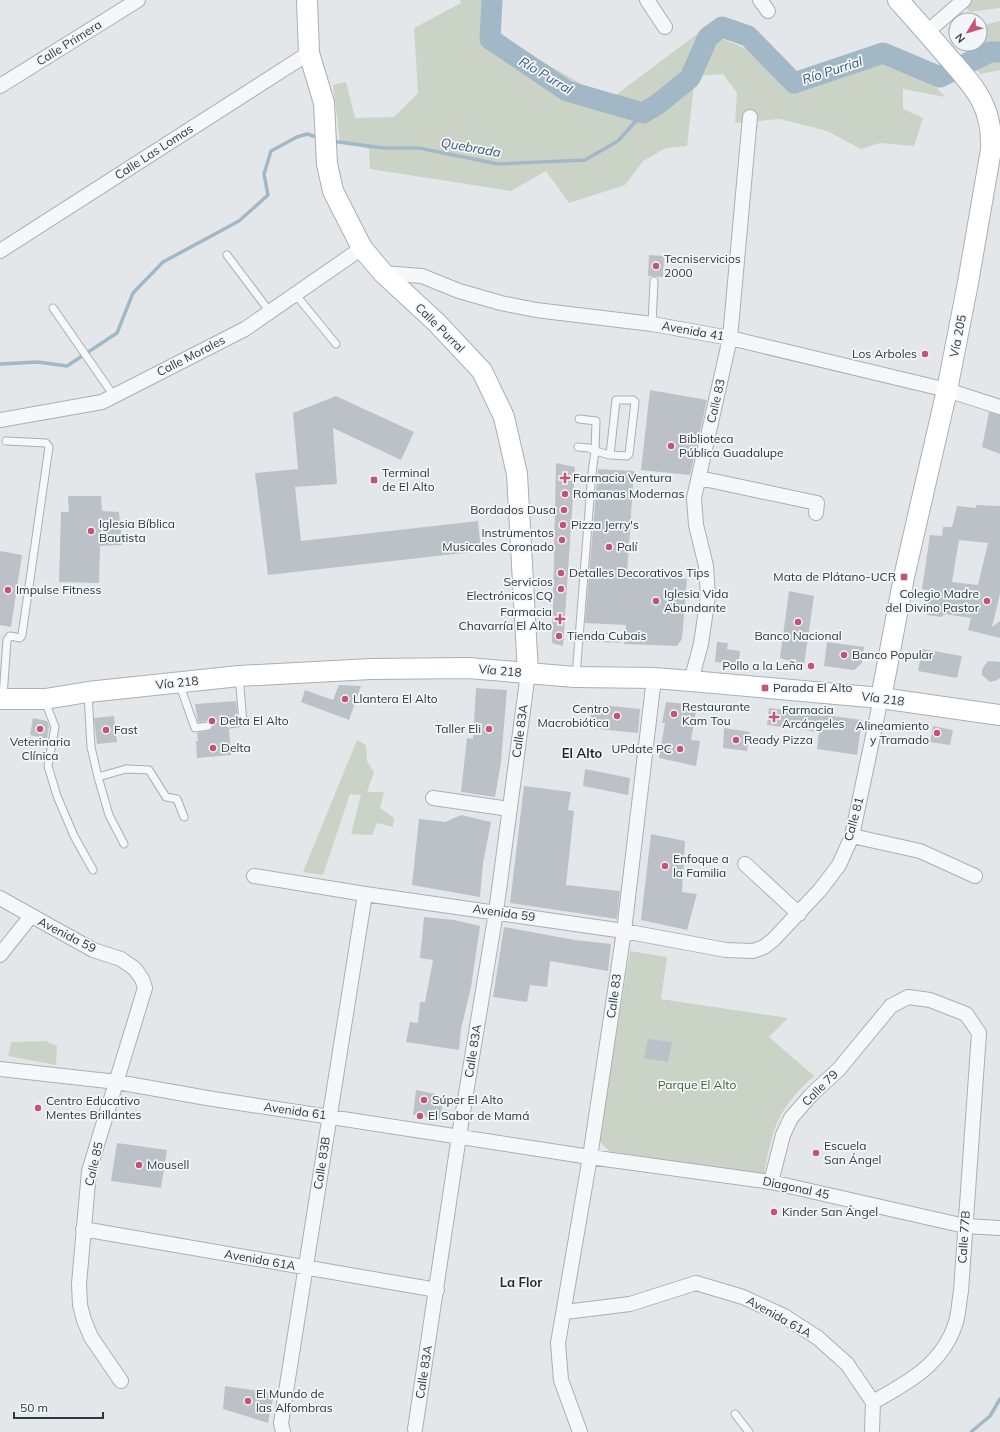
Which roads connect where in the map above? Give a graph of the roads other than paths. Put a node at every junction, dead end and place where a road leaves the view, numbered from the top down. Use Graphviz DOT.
graph roads {
  1 [pos="138,0"];
  2 [pos="307,0"];
  3 [pos="647,0"];
  4 [pos="898,0"];
  5 [pos="964,0"];
  6 [pos="665,27"];
  7 [pos="927,32"];
  8 [pos="309,53"];
  9 [pos="0,86"];
  10 [pos="750,117"];
  11 [pos="1,248"];
  12 [pos="362,248"];
  13 [pos="227,255"];
  14 [pos="383,273"];
  15 [pos="654,281"];
  16 [pos="296,295"];
  17 [pos="53,308"];
  18 [pos="270,312"];
  19 [pos="652,324"];
  20 [pos="730,338"];
  21 [pos="336,344"];
  22 [pos="947,390"];
  23 [pos="114,396"];
  24 [pos="1000,407"];
  25 [pos="579,419"];
  26 [pos="0,420"];
  27 [pos="6,441"];
  28 [pos="578,447"];
  29 [pos="595,451"];
  30 [pos="610,455"];
  31 [pos="699,478"];
  32 [pos="816,513"];
  33 [pos="578,637"];
  34 [pos="620,638"];
  35 [pos="528,673"];
  36 [pos="239,676"];
  37 [pos="576,677"];
  38 [pos="654,678"];
  39 [pos="691,681"];
  40 [pos="179,683"];
  41 [pos="88,692"];
  42 [pos="881,698"];
  43 [pos="2,699"];
  44 [pos="44,699"];
  45 [pos="1000,715"];
  46 [pos="229,724"];
  47 [pos="208,726"];
  48 [pos="98,777"];
  49 [pos="433,798"];
  50 [pos="510,809"];
  51 [pos="184,817"];
  52 [pos="852,836"];
  53 [pos="124,844"];
  54 [pos="745,864"];
  55 [pos="93,870"];
  56 [pos="254,876"];
  57 [pos="975,876"];
  58 [pos="365,894"];
  59 [pos="0,898"];
  60 [pos="496,912"];
  61 [pos="799,914"];
  62 [pos="31,916"];
  63 [pos="624,931"];
  64 [pos="753,951"];
  65 [pos="0,955"];
  66 [pos="135,969"];
  67 [pos="891,1006"];
  68 [pos="0,1069"];
  69 [pos="117,1082"];
  70 [pos="330,1116"];
  71 [pos="459,1136"];
  72 [pos="590,1157"];
  73 [pos="771,1182"];
  74 [pos="965,1226"];
  75 [pos="1000,1228"];
  76 [pos="83,1229"];
  77 [pos="306,1268"];
  78 [pos="437,1290"];
  79 [pos="565,1312"];
  80 [pos="121,1381"];
  81 [pos="873,1402"];
  82 [pos="735,1414"];
  83 [pos="415,1429"];
  84 [pos="282,1432"];
  85 [pos="580,1432"];
  86 [pos="749,1432"];
  87 [pos="872,1432"];
  1 -- 9 [label="street, Calle Primera"];
  2 -- 8 [label="main road, Calle Purral"];
  3 -- 6 [label="street"];
  4 -- 7 [label="main road, Vía 205"];
  5 -- 7 [label="street"];
  7 -- 22 [label="main road, Vía 205"];
  8 -- 11 [label="street, Calle Las Lomas"];
  8 -- 12 [label="main road, Calle Purral"];
  10 -- 20 [label="street, Calle 83"];
  12 -- 14 [label="main road, Calle Purral"];
  12 -- 16 [label="street, Calle Morales"];
  13 -- 18 [label="lane"];
  14 -- 19 [label="street, Avenida 41"];
  14 -- 35 [label="main road, Calle Purral"];
  15 -- 19 [label="lane"];
  16 -- 18 [label="street, Calle Morales"];
  16 -- 21 [label="lane"];
  17 -- 23 [label="lane"];
  18 -- 23 [label="street, Calle Morales"];
  19 -- 20 [label="street, Avenida 41"];
  20 -- 22 [label="street, Avenida 41"];
  20 -- 31 [label="street, Calle 83"];
  22 -- 24 [label="street, Avenida 41"];
  22 -- 42 [label="main road, Vía 205"];
  23 -- 26 [label="street, Calle Morales"];
  25 -- 29 [label="lane"];
  27 -- 43 [label="lane"];
  28 -- 29 [label="lane"];
  29 -- 30 [label="lane"];
  29 -- 33 [label="lane"];
  30 -- 30 [label="lane"];
  31 -- 32 [label="street"];
  31 -- 39 [label="street, Calle 83"];
  33 -- 34 [label="lane"];
  33 -- 37 [label="lane"];
  35 -- 36 [label="main road, Vía 218"];
  35 -- 37 [label="main road, Vía 218"];
  35 -- 50 [label="street, Calle 83A"];
  36 -- 40 [label="main road, Vía 218"];
  36 -- 46 [label="lane"];
  37 -- 38 [label="main road, Vía 218"];
  38 -- 39 [label="main road, Vía 218"];
  38 -- 63 [label="street, Calle 83"];
  39 -- 42 [label="main road, Vía 218"];
  40 -- 41 [label="main road, Vía 218"];
  40 -- 47 [label="lane"];
  41 -- 44 [label="main road, Vía 218"];
  41 -- 48 [label="lane"];
  42 -- 45 [label="main road, Vía 218"];
  42 -- 52 [label="street, Calle 81"];
  43 -- 44 [label="main road, Vía 218"];
  44 -- 55 [label="lane"];
  48 -- 51 [label="lane"];
  48 -- 53 [label="lane"];
  49 -- 50 [label="street"];
  50 -- 60 [label="street, Calle 83A"];
  52 -- 57 [label="street"];
  52 -- 61 [label="street, Calle 81"];
  54 -- 61 [label="street"];
  56 -- 58 [label="street, Avenida 59"];
  58 -- 60 [label="street, Avenida 59"];
  58 -- 70 [label="street, Calle 83B"];
  59 -- 62 [label="street, Avenida 59"];
  60 -- 63 [label="street, Avenida 59"];
  60 -- 71 [label="street, Calle 83A"];
  61 -- 64 [label="street, Calle 81"];
  62 -- 65 [label="street"];
  62 -- 66 [label="street, Avenida 59"];
  63 -- 64 [label="street, Avenida 59"];
  63 -- 72 [label="street, Calle 83"];
  66 -- 69 [label="street, Calle 85"];
  67 -- 73 [label="street, Calle 79"];
  67 -- 74 [label="street, Calle 77B"];
  68 -- 69 [label="street, Avenida 61"];
  69 -- 70 [label="street, Avenida 61"];
  69 -- 76 [label="street, Calle 85"];
  70 -- 71 [label="street, Avenida 61"];
  70 -- 77 [label="street, Calle 83B"];
  71 -- 72 [label="street, Avenida 61"];
  71 -- 78 [label="street, Calle 83A"];
  72 -- 73 [label="street, Diagonal 45"];
  72 -- 79 [label="street, Calle 83"];
  73 -- 74 [label="street, Diagonal 45"];
  74 -- 75 [label="street, Diagonal 45"];
  74 -- 81 [label="street, Calle 77B"];
  76 -- 77 [label="street, Avenida 61A"];
  76 -- 80 [label="street, Calle 85"];
  77 -- 78 [label="street, Avenida 61A"];
  77 -- 84 [label="street, Calle 83B"];
  78 -- 83 [label="street, Calle 83A"];
  79 -- 81 [label="street, Avenida 61A"];
  79 -- 85 [label="street"];
  81 -- 87 [label="street"];
  82 -- 86 [label="lane"];
}
